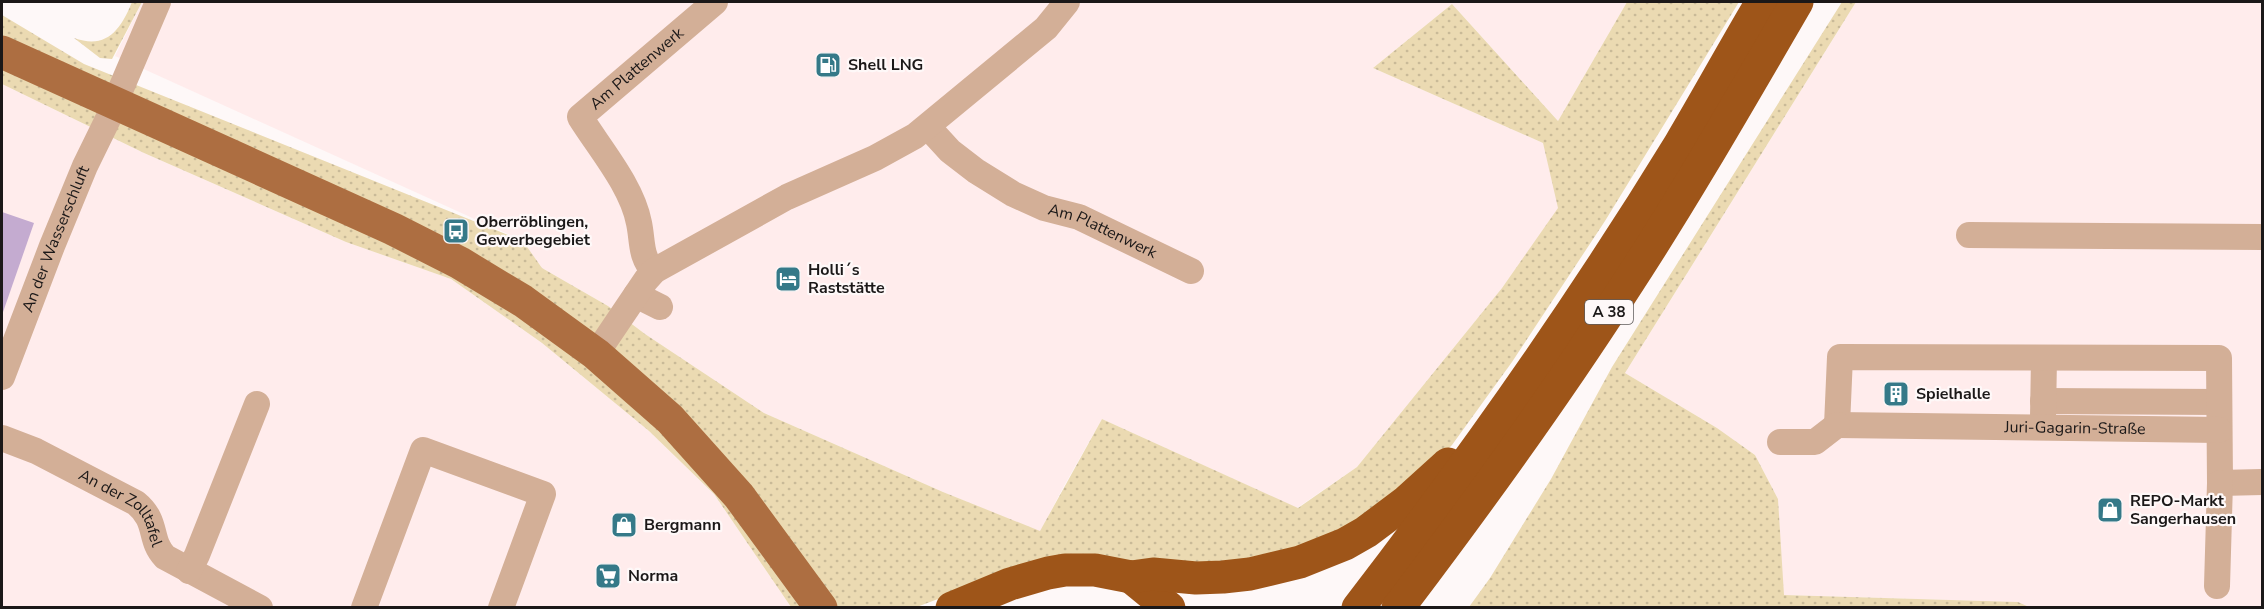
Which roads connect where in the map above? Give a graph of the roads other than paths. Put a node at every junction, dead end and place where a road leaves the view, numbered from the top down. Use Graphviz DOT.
graph roads {
  1 [pos="158,2"];
  2 [pos="715,2"];
  3 [pos="1067,2"];
  4 [pos="1762,2"];
  5 [pos="1797,2"];
  6 [pos="2,52"];
  7 [pos="115,103"];
  8 [pos="928,127"];
  9 [pos="1969,235"];
  10 [pos="2262,237"];
  11 [pos="654,271"];
  12 [pos="1191,271"];
  13 [pos="636,295"];
  14 [pos="660,307"];
  15 [pos="596,354"];
  16 [pos="2044,357"];
  17 [pos="2,377"];
  18 [pos="2043,401"];
  19 [pos="2219,402"];
  20 [pos="257,404"];
  21 [pos="1837,425"];
  22 [pos="2043,427"];
  23 [pos="2219,430"];
  24 [pos="2,438"];
  25 [pos="1482,442"];
  26 [pos="1780,442"];
  27 [pos="2262,482"];
  28 [pos="2220,483"];
  29 [pos="189,571"];
  30 [pos="1131,577"];
  31 [pos="2217,586"];
  32 [pos="801,592"];
  33 [pos="371,605"];
  34 [pos="260,608"];
  35 [pos="501,608"];
  36 [pos="821,608"];
  37 [pos="952,608"];
  38 [pos="1169,608"];
  39 [pos="1358,608"];
  40 [pos="1398,608"];
  1 -- 7 [label="street, An der Wasserschluft"];
  2 -- 11 [label="street, Am Plattenwerk"];
  3 -- 8 [label="street"];
  4 -- 25 [label="highway, A 38"];
  5 -- 40 [label="highway, A 38"];
  6 -- 7 [label="main road"];
  7 -- 15 [label="main road"];
  7 -- 17 [label="street, An der Wasserschluft"];
  8 -- 11 [label="street"];
  8 -- 12 [label="street, Am Plattenwerk"];
  9 -- 10 [label="street"];
  11 -- 13 [label="street"];
  13 -- 14 [label="street"];
  13 -- 15 [label="street"];
  15 -- 32 [label="main road"];
  16 -- 18 [label="street"];
  16 -- 19 [label="street"];
  16 -- 21 [label="street"];
  18 -- 19 [label="street"];
  18 -- 22 [label="street"];
  19 -- 23 [label="street"];
  20 -- 29 [label="street"];
  21 -- 22 [label="street, Juri-Gagarin-Straße"];
  21 -- 26 [label="street"];
  22 -- 23 [label="street, Juri-Gagarin-Straße"];
  23 -- 28 [label="street"];
  24 -- 29 [label="street, An der Zolltafel"];
  25 -- 30 [label="highway"];
  25 -- 39 [label="highway, A 38"];
  27 -- 28 [label="street"];
  28 -- 31 [label="street"];
  29 -- 34 [label="street, An der Zolltafel"];
  30 -- 37 [label="highway"];
  30 -- 38 [label="highway"];
  32 -- 36 [label="main road"];
  33 -- 35 [label="street"];
}
